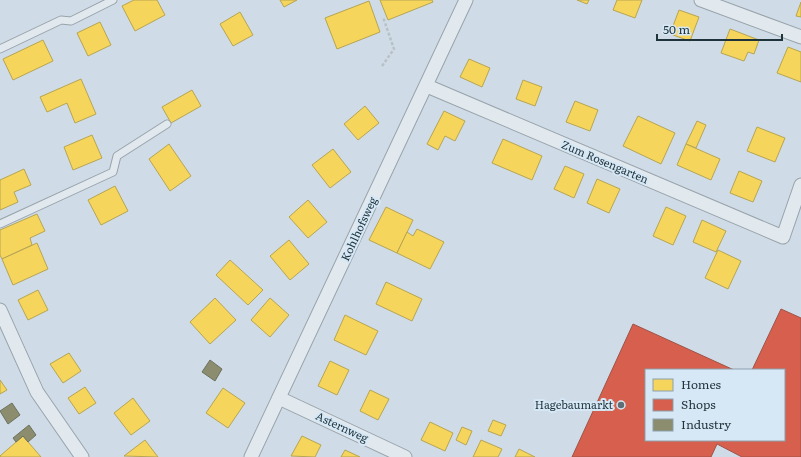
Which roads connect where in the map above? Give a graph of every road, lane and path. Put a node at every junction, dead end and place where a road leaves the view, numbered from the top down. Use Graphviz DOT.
graph roads {
  1 [pos="114,0"];
  2 [pos="466,0"];
  3 [pos="701,0"];
  4 [pos="383,16"];
  5 [pos="801,37"];
  6 [pos="0,49"];
  7 [pos="382,66"];
  8 [pos="427,86"];
  9 [pos="167,124"];
  10 [pos="801,185"];
  11 [pos="0,224"];
  12 [pos="0,310"];
  13 [pos="279,398"];
  14 [pos="82,457"];
  15 [pos="251,457"];
  16 [pos="405,457"];
  1 -- 6 [label="lane"];
  2 -- 8 [label="street, Kohlhofsweg"];
  3 -- 5 [label="street"];
  4 -- 7 [label="path"];
  8 -- 10 [label="street, Zum Rosengarten"];
  8 -- 13 [label="street, Kohlhofsweg"];
  9 -- 11 [label="lane"];
  12 -- 14 [label="street"];
  13 -- 15 [label="street, Kohlhofsweg"];
  13 -- 16 [label="street, Asternweg"];
}
